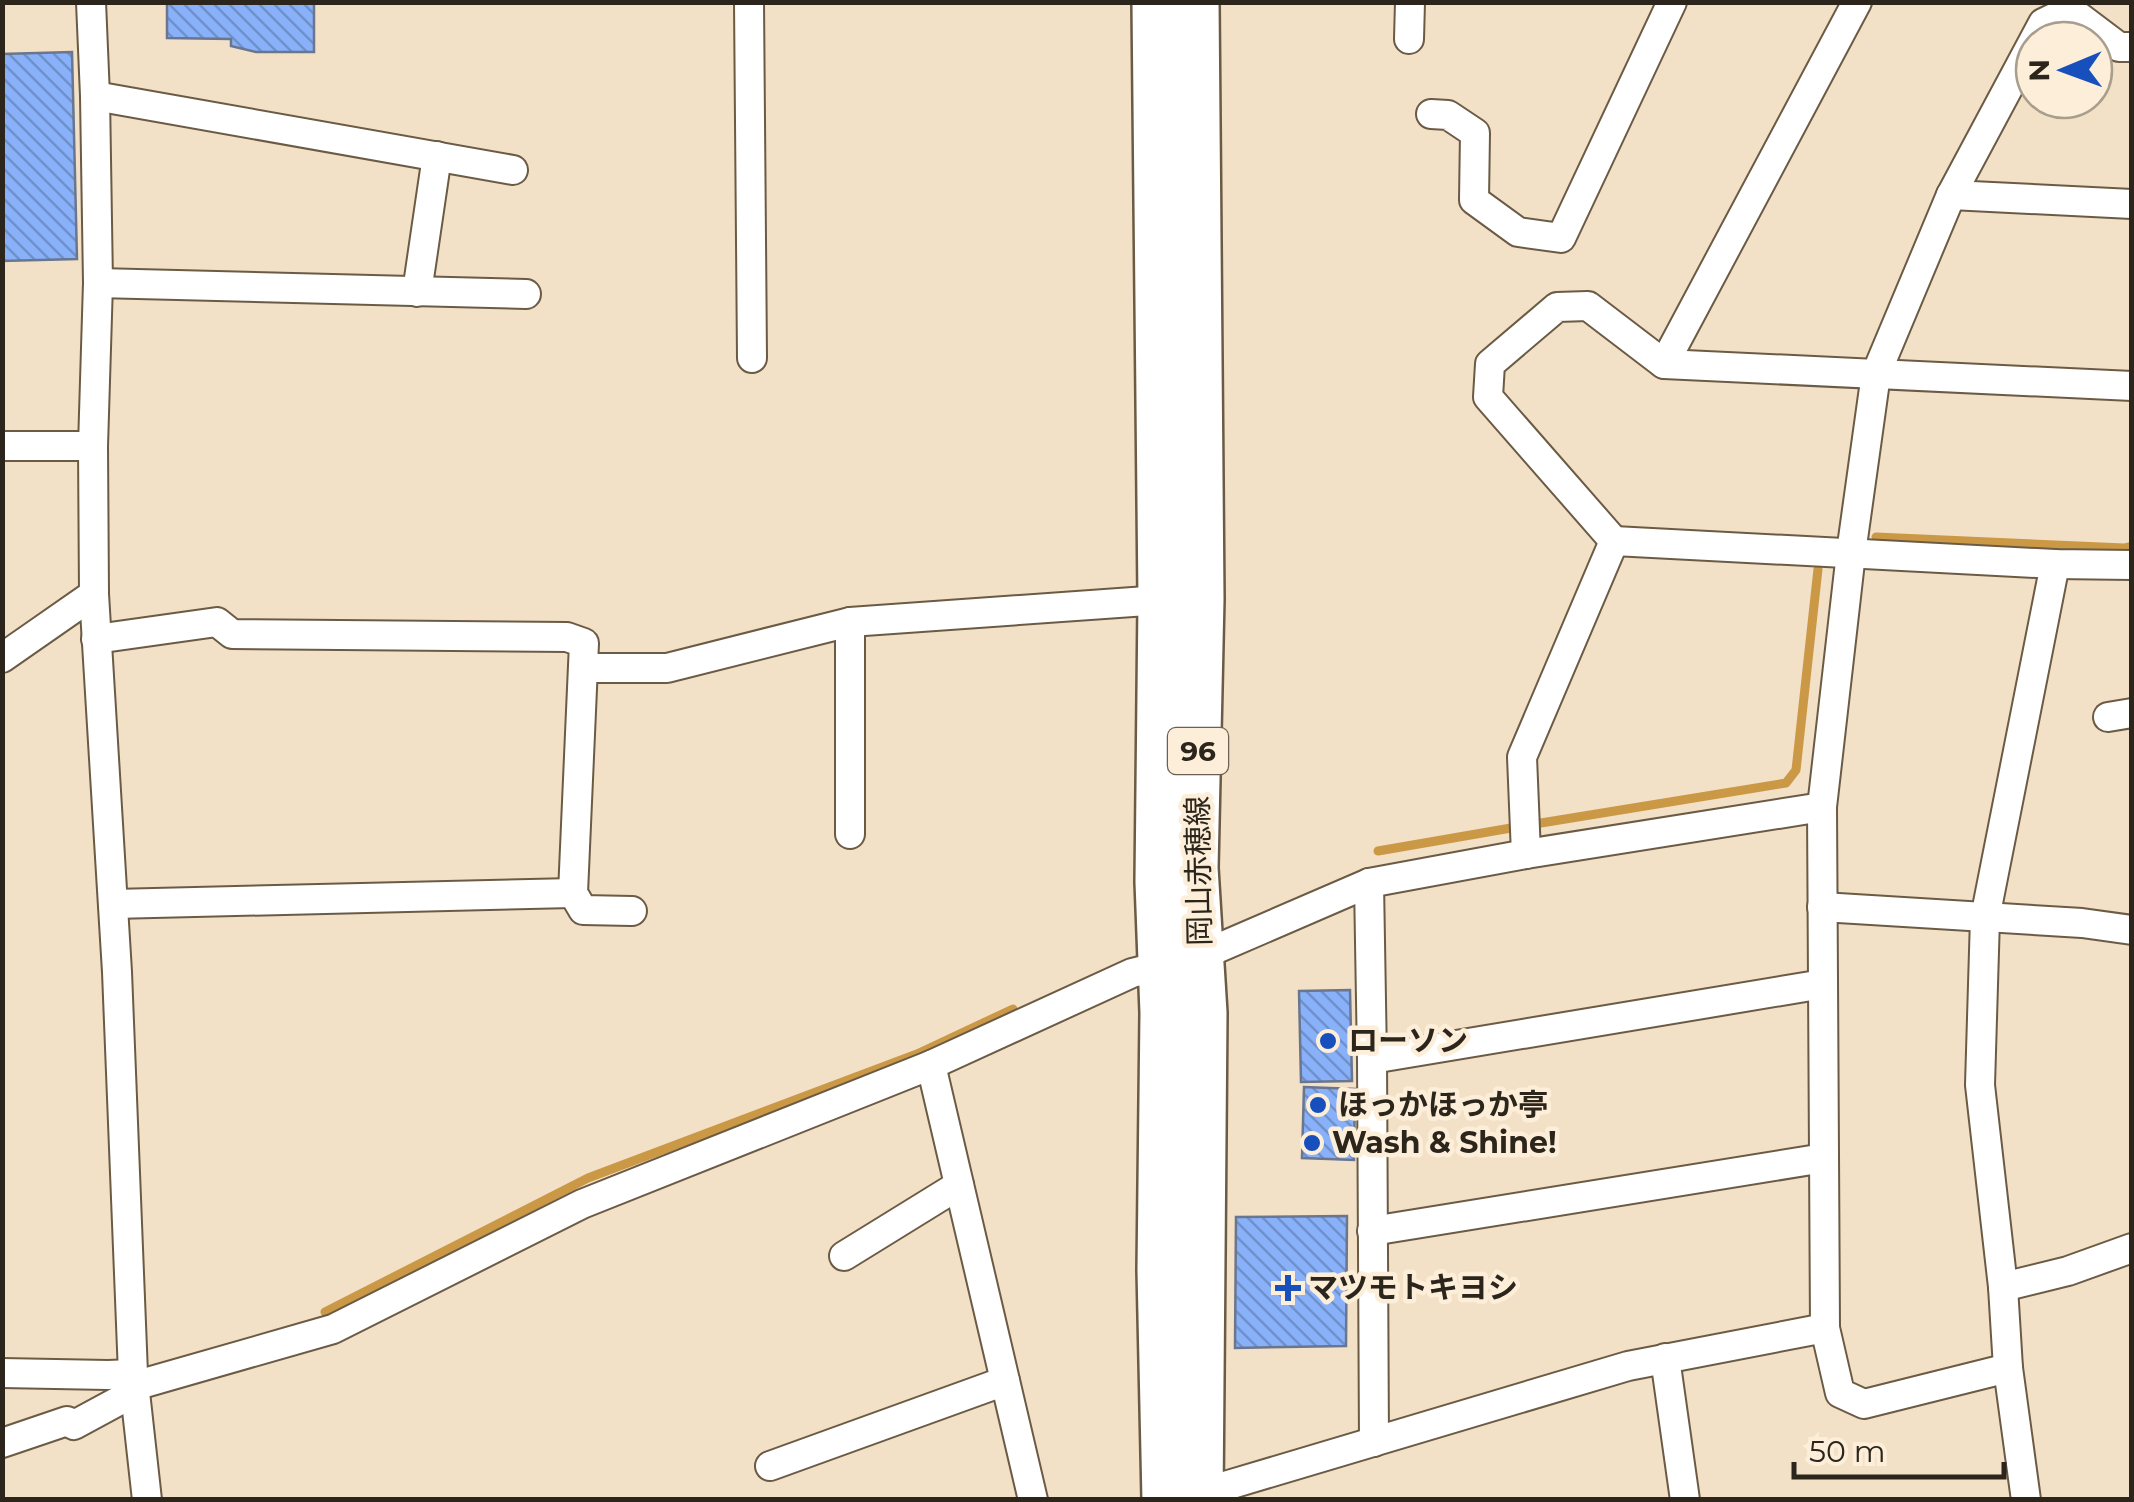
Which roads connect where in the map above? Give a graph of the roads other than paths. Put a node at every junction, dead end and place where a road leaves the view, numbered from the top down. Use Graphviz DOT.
graph roads {
  1 [pos="91,2"];
  2 [pos="749,2"];
  3 [pos="1155,2"];
  4 [pos="1196,2"];
  5 [pos="1410,2"];
  6 [pos="1672,2"];
  7 [pos="1857,2"];
  8 [pos="1410,38"];
  9 [pos="2132,47"];
  10 [pos="95,96"];
  11 [pos="1431,114"];
  12 [pos="438,156"];
  13 [pos="513,170"];
  14 [pos="1951,195"];
  15 [pos="2132,204"];
  16 [pos="98,283"];
  17 [pos="417,292"];
  18 [pos="526,294"];
  19 [pos="752,358"];
  20 [pos="1664,364"];
  21 [pos="1876,374"];
  22 [pos="2132,386"];
  23 [pos="2,446"];
  24 [pos="94,446"];
  25 [pos="1614,541"];
  26 [pos="1851,552"];
  27 [pos="2054,564"];
  28 [pos="2132,565"];
  29 [pos="94,594"];
  30 [pos="1161,600"];
  31 [pos="850,622"];
  32 [pos="96,639"];
  33 [pos="2,658"];
  34 [pos="583,668"];
  35 [pos="1822,807"];
  36 [pos="850,834"];
  37 [pos="1526,854"];
  38 [pos="1369,883"];
  39 [pos="573,893"];
  40 [pos="113,904"];
  41 [pos="1822,906"];
  42 [pos="632,911"];
  43 [pos="1984,918"];
  44 [pos="2132,930"];
  45 [pos="1181,961"];
  46 [pos="1823,984"];
  47 [pos="1372,1059"];
  48 [pos="931,1065"];
  49 [pos="1824,1158"];
  50 [pos="960,1185"];
  51 [pos="1372,1231"];
  52 [pos="2132,1248"];
  53 [pos="844,1256"];
  54 [pos="2003,1287"];
  55 [pos="1826,1328"];
  56 [pos="1665,1358"];
  57 [pos="2008,1368"];
  58 [pos="2,1372"];
  59 [pos="1006,1381"];
  60 [pos="134,1384"];
  61 [pos="1374,1442"];
  62 [pos="2,1443"];
  63 [pos="770,1466"];
  64 [pos="148,1500"];
  65 [pos="1034,1500"];
  66 [pos="1165,1500"];
  67 [pos="1201,1500"];
  68 [pos="1685,1500"];
  69 [pos="2026,1500"];
  1 -- 10 [label="street"];
  2 -- 19 [label="street"];
  3 -- 30 [label="main road, 岡山赤穂線 / 96"];
  4 -- 45 [label="main road, 岡山赤穂線 / 96"];
  5 -- 8 [label="street"];
  6 -- 11 [label="street"];
  7 -- 20 [label="street"];
  9 -- 14 [label="street"];
  10 -- 12 [label="street"];
  10 -- 16 [label="street"];
  12 -- 13 [label="street"];
  12 -- 17 [label="street"];
  14 -- 15 [label="street"];
  14 -- 21 [label="street"];
  16 -- 17 [label="street"];
  16 -- 24 [label="street"];
  17 -- 18 [label="street"];
  20 -- 21 [label="street"];
  20 -- 25 [label="street"];
  21 -- 22 [label="street"];
  21 -- 26 [label="street"];
  23 -- 24 [label="street"];
  24 -- 29 [label="street"];
  25 -- 26 [label="street"];
  25 -- 37 [label="street"];
  26 -- 27 [label="street"];
  26 -- 35 [label="street"];
  27 -- 28 [label="street"];
  27 -- 43 [label="street"];
  29 -- 32 [label="street"];
  29 -- 33 [label="street"];
  30 -- 31 [label="street"];
  30 -- 45 [label="main road, 岡山赤穂線 / 96"];
  31 -- 34 [label="street"];
  31 -- 36 [label="street"];
  32 -- 34 [label="street"];
  32 -- 40 [label="street"];
  34 -- 39 [label="street"];
  35 -- 37 [label="street"];
  35 -- 41 [label="street"];
  37 -- 38 [label="street"];
  38 -- 45 [label="street"];
  38 -- 47 [label="street"];
  39 -- 40 [label="street"];
  39 -- 42 [label="street"];
  40 -- 60 [label="street"];
  41 -- 43 [label="street"];
  41 -- 46 [label="street"];
  43 -- 44 [label="street"];
  43 -- 54 [label="street"];
  45 -- 48 [label="street"];
  45 -- 66 [label="main road, 岡山赤穂線 / 96"];
  45 -- 67 [label="main road, 岡山赤穂線 / 96"];
  46 -- 47 [label="street"];
  46 -- 49 [label="street"];
  47 -- 51 [label="street"];
  48 -- 50 [label="street"];
  48 -- 60 [label="street"];
  49 -- 51 [label="street"];
  49 -- 55 [label="street"];
  50 -- 53 [label="street"];
  50 -- 59 [label="street"];
  51 -- 61 [label="street"];
  52 -- 54 [label="street"];
  54 -- 57 [label="street"];
  55 -- 56 [label="street"];
  55 -- 57 [label="street"];
  56 -- 61 [label="street"];
  56 -- 68 [label="street"];
  57 -- 69 [label="street"];
  58 -- 60 [label="street"];
  59 -- 63 [label="street"];
  59 -- 65 [label="street"];
  60 -- 62 [label="street"];
  60 -- 64 [label="street"];
  61 -- 67 [label="street"];
}
